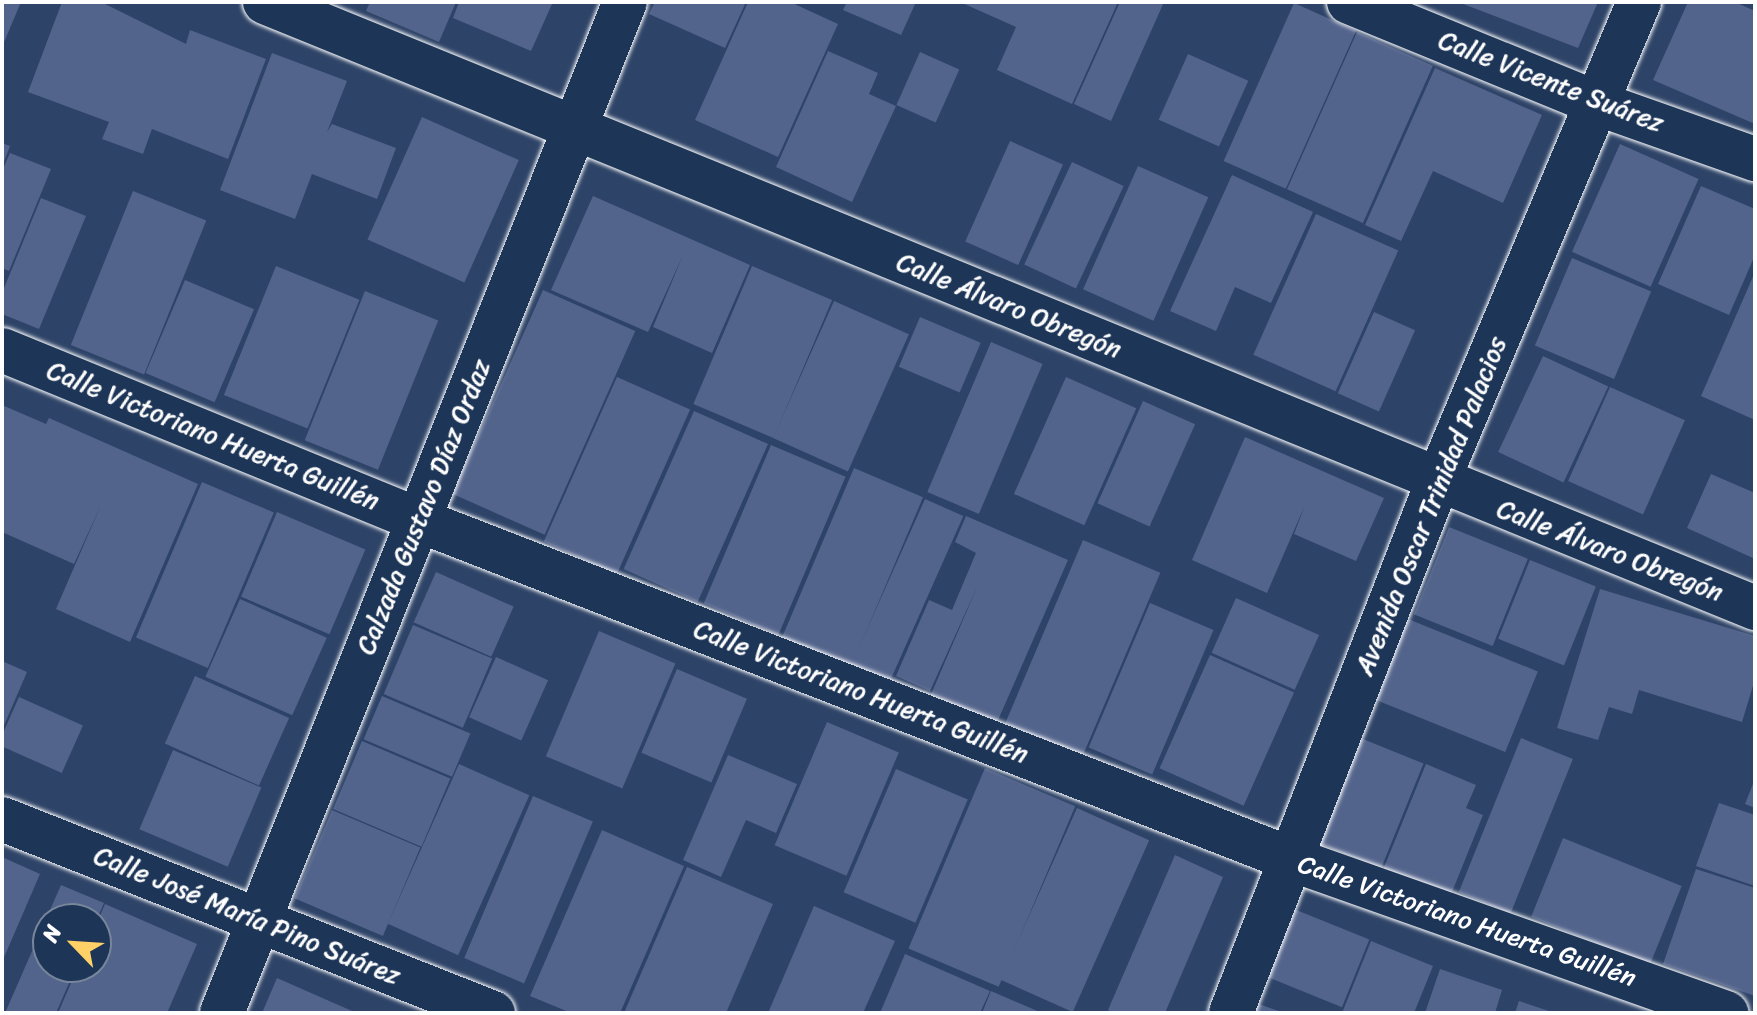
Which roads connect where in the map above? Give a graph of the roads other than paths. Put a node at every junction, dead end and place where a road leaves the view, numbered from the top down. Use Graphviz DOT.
graph roads {
  1 [pos="265,2"];
  2 [pos="625,2"];
  3 [pos="1349,2"];
  4 [pos="1639,2"];
  5 [pos="1596,103"];
  6 [pos="575,127"];
  7 [pos="1755,159"];
  8 [pos="2,350"];
  9 [pos="1437,483"];
  10 [pos="418,520"];
  11 [pos="1755,608"];
  12 [pos="2,819"];
  13 [pos="1291,859"];
  14 [pos="259,921"];
  15 [pos="222,1013"];
  16 [pos="493,1013"];
  17 [pos="1231,1013"];
  18 [pos="1727,1013"];
  1 -- 6 [label="street, Calle Álvaro Obregón"];
  2 -- 6 [label="street, Calzada Gustavo Díaz Ordaz"];
  3 -- 5 [label="street, Calle Vicente Suárez"];
  4 -- 5 [label="street, Avenida Oscar Trinidad Palacios"];
  5 -- 7 [label="street, Calle Vicente Suárez"];
  5 -- 9 [label="street, Avenida Oscar Trinidad Palacios"];
  6 -- 9 [label="street, Calle Álvaro Obregón"];
  6 -- 10 [label="street, Calzada Gustavo Díaz Ordaz"];
  8 -- 10 [label="street, Calle Victoriano Huerta Guillén"];
  9 -- 11 [label="street, Calle Álvaro Obregón"];
  9 -- 13 [label="street, Avenida Oscar Trinidad Palacios"];
  10 -- 13 [label="street, Calle Victoriano Huerta Guillén"];
  10 -- 14 [label="street, Calzada Gustavo Díaz Ordaz"];
  12 -- 14 [label="street, Calle José María Pino Suárez"];
  13 -- 17 [label="street, Avenida Oscar Trinidad Palacios"];
  13 -- 18 [label="street, Calle Victoriano Huerta Guillén"];
  14 -- 15 [label="street, Calzada Gustavo Díaz Ordaz"];
  14 -- 16 [label="street, Calle José María Pino Suárez"];
}
